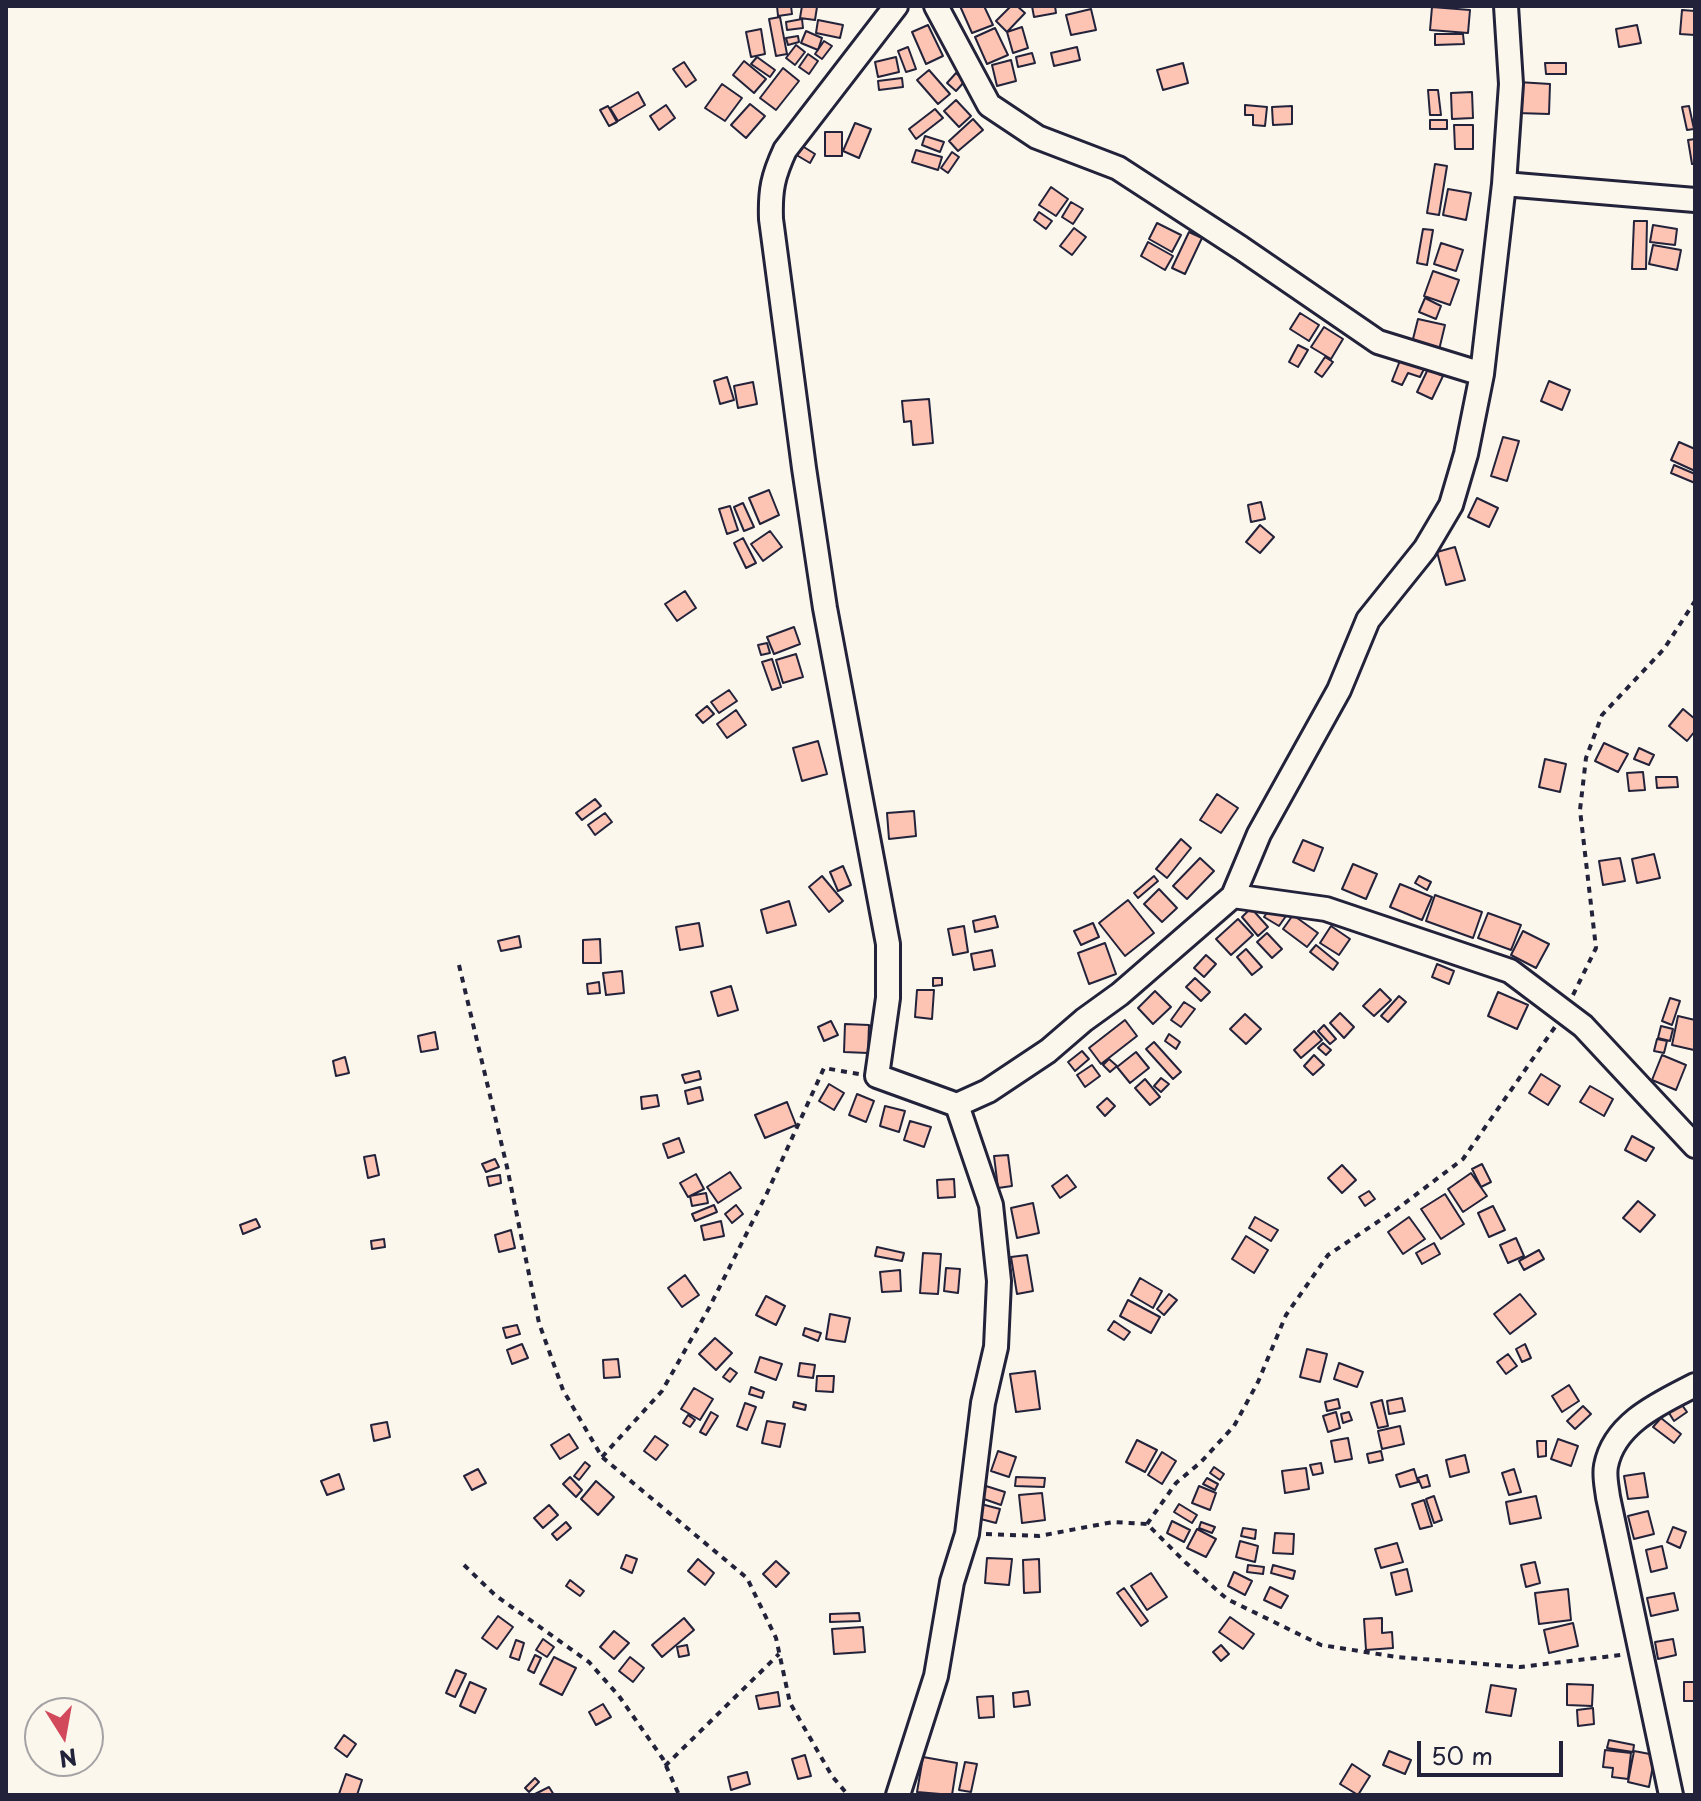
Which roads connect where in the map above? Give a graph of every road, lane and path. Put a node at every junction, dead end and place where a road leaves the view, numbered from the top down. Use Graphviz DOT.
graph roads {
  1 [pos="896,6"];
  2 [pos="936,6"];
  3 [pos="1506,6"];
  4 [pos="1504,184"];
  5 [pos="1695,200"];
  6 [pos="1482,374"];
  7 [pos="1695,601"];
  8 [pos="1233,896"];
  9 [pos="459,965"];
  10 [pos="1565,1012"];
  11 [pos="877,1076"];
  12 [pos="957,1105"];
  13 [pos="1695,1146"];
  14 [pos="1695,1385"];
  15 [pos="602,1457"];
  16 [pos="1147,1524"];
  17 [pos="967,1534"];
  18 [pos="464,1565"];
  19 [pos="1643,1653"];
  20 [pos="779,1654"];
  21 [pos="665,1766"];
  22 [pos="679,1795"];
  23 [pos="848,1795"];
  24 [pos="898,1795"];
  25 [pos="1671,1795"];
  1 -- 11 [label="street"];
  2 -- 6 [label="street"];
  3 -- 4 [label="street"];
  4 -- 5 [label="street"];
  4 -- 6 [label="street"];
  6 -- 8 [label="street"];
  7 -- 10 [label="path"];
  8 -- 10 [label="street"];
  8 -- 12 [label="street"];
  9 -- 15 [label="path"];
  10 -- 13 [label="street"];
  10 -- 16 [label="path"];
  11 -- 12 [label="street"];
  11 -- 15 [label="path"];
  12 -- 17 [label="street"];
  14 -- 19 [label="street"];
  15 -- 20 [label="path"];
  16 -- 17 [label="path"];
  16 -- 19 [label="path"];
  17 -- 24 [label="street"];
  18 -- 21 [label="path"];
  19 -- 25 [label="street"];
  20 -- 21 [label="path"];
  20 -- 23 [label="path"];
  21 -- 22 [label="path"];
}
